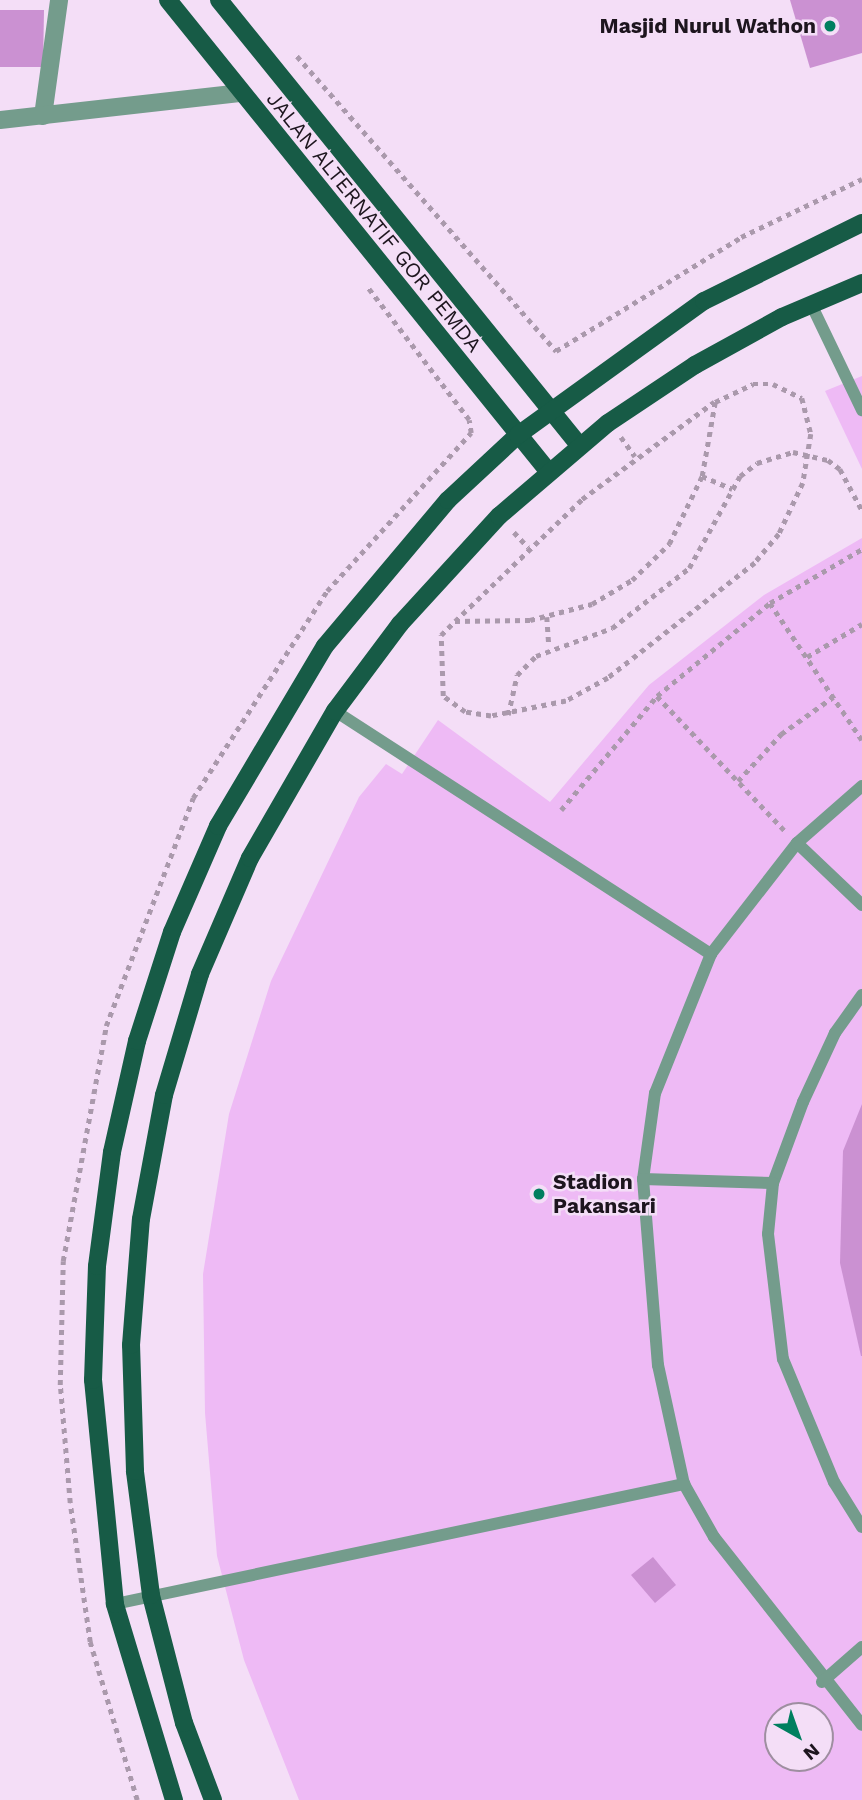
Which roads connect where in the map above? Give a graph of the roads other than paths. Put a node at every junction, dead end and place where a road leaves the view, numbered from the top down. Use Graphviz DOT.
graph roads {
  1 [pos="59,0"];
  2 [pos="168,0"];
  3 [pos="219,0"];
  4 [pos="239,93"];
  5 [pos="43,116"];
  6 [pos="0,120"];
  7 [pos="862,223"];
  8 [pos="862,283"];
  9 [pos="811,304"];
  10 [pos="549,409"];
  11 [pos="862,410"];
  12 [pos="517,435"];
  13 [pos="579,445"];
  14 [pos="548,471"];
  15 [pos="335,711"];
  16 [pos="862,786"];
  17 [pos="797,843"];
  18 [pos="862,905"];
  19 [pos="711,954"];
  20 [pos="862,995"];
  21 [pos="643,1179"];
  22 [pos="773,1183"];
  23 [pos="684,1484"];
  24 [pos="862,1527"];
  25 [pos="152,1595"];
  26 [pos="115,1604"];
  27 [pos="862,1647"];
  28 [pos="822,1682"];
  29 [pos="862,1725"];
  30 [pos="174,1800"];
  31 [pos="212,1800"];
  1 -- 5 [label="street"];
  2 -- 4 [label="main road, JALAN ALTERNATIF GOR PEMDA"];
  3 -- 10 [label="main road, JALAN ALTERNATIF GOR PEMDA"];
  4 -- 5 [label="street"];
  4 -- 12 [label="main road, JALAN ALTERNATIF GOR PEMDA"];
  5 -- 6 [label="street"];
  7 -- 10 [label="main road"];
  8 -- 9 [label="main road"];
  9 -- 11 [label="lane"];
  9 -- 13 [label="main road"];
  10 -- 12 [label="main road"];
  10 -- 13 [label="main road, JALAN ALTERNATIF GOR PEMDA"];
  12 -- 14 [label="main road, JALAN ALTERNATIF GOR PEMDA"];
  12 -- 26 [label="main road"];
  13 -- 14 [label="main road"];
  14 -- 15 [label="main road"];
  15 -- 19 [label="lane"];
  15 -- 25 [label="main road"];
  16 -- 17 [label="lane"];
  17 -- 18 [label="lane"];
  17 -- 19 [label="lane"];
  19 -- 21 [label="lane"];
  20 -- 22 [label="lane"];
  21 -- 22 [label="lane"];
  21 -- 23 [label="lane"];
  22 -- 24 [label="lane"];
  23 -- 25 [label="lane"];
  23 -- 28 [label="lane"];
  25 -- 26 [label="lane"];
  25 -- 31 [label="main road"];
  26 -- 30 [label="main road"];
  27 -- 28 [label="lane"];
  28 -- 29 [label="lane"];
}
